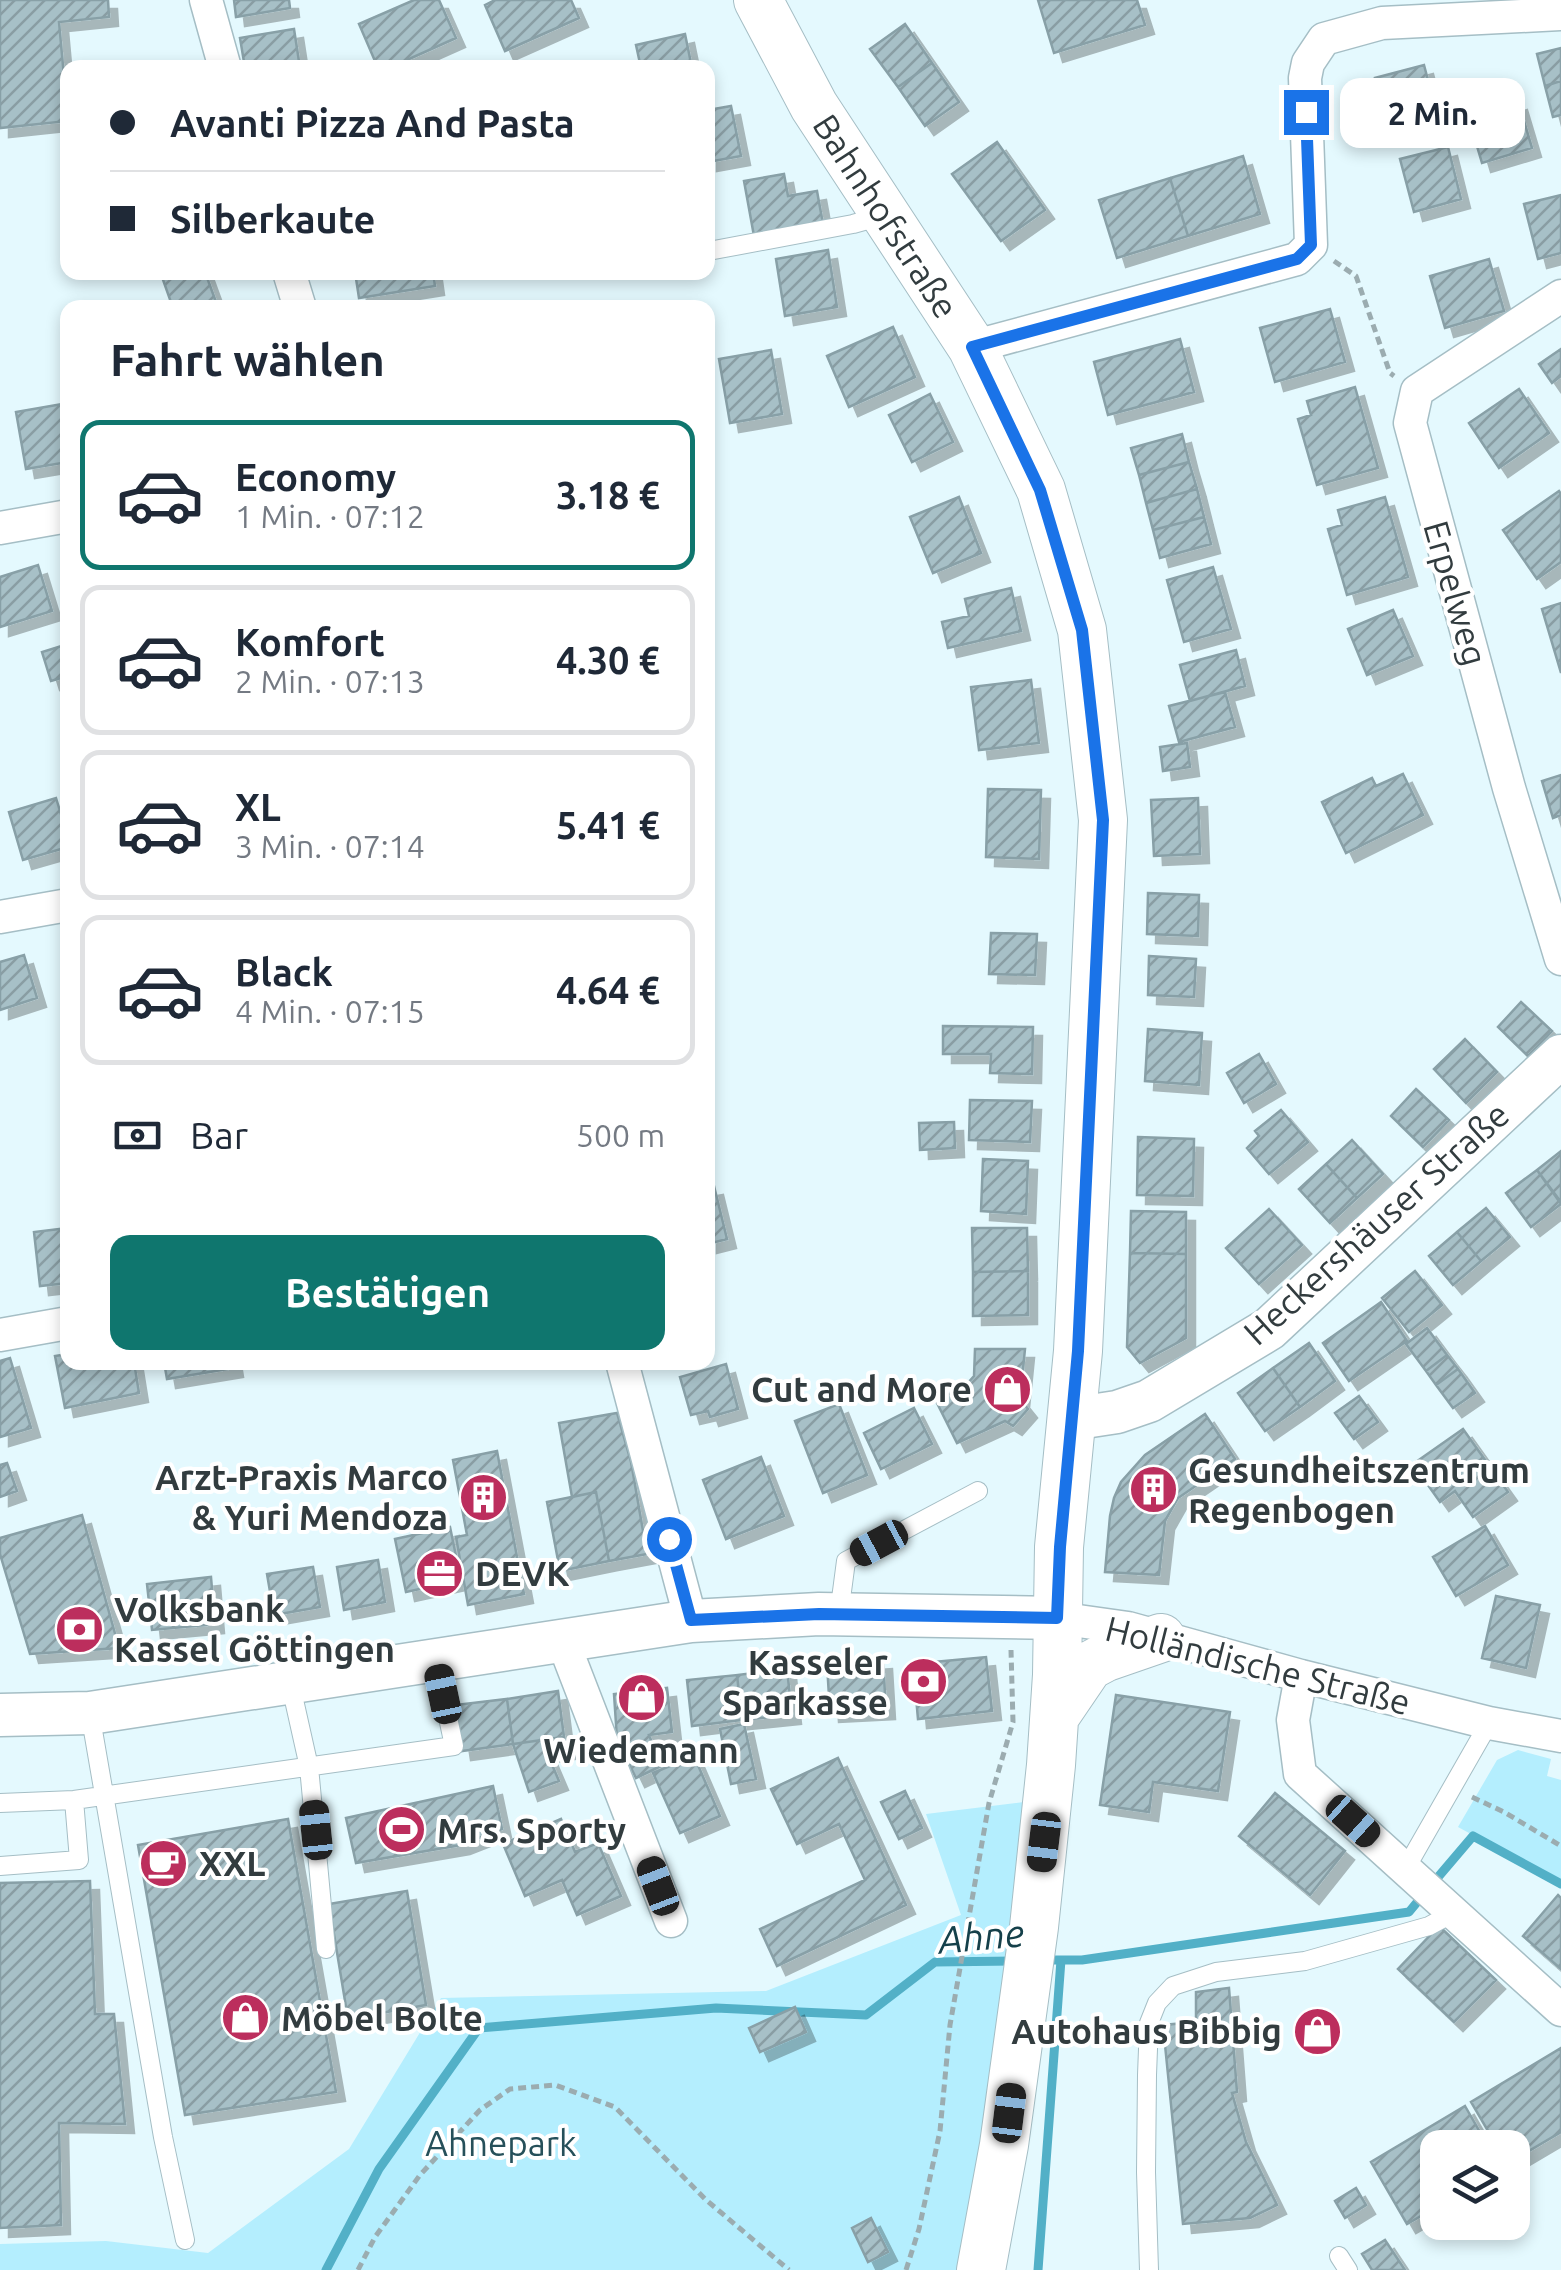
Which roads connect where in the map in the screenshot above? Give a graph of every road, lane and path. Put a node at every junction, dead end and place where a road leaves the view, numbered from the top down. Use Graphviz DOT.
graph roads {
  1 [pos="206,0"];
  2 [pos="758,0"];
  3 [pos="1561,14"];
  4 [pos="223,60"];
  5 [pos="885,215"];
  6 [pos="1311,245"];
  7 [pos="715,250"];
  8 [pos="1561,296"];
  9 [pos="972,347"];
  10 [pos="1418,391"];
  11 [pos="60,517"];
  12 [pos="0,528"];
  13 [pos="60,906"];
  14 [pos="0,916"];
  15 [pos="1561,959"];
  16 [pos="1561,1056"];
  17 [pos="60,1324"];
  18 [pos="0,1335"];
  19 [pos="624,1370"];
  20 [pos="1071,1418"];
  21 [pos="978,1491"];
  22 [pos="838,1614"];
  23 [pos="1034,1617"];
  24 [pos="691,1620"];
  25 [pos="1161,1638"];
  26 [pos="562,1639"];
  27 [pos="436,1659"];
  28 [pos="1301,1676"];
  29 [pos="290,1682"];
  30 [pos="90,1713"];
  31 [pos="0,1715"];
  32 [pos="1055,1716"];
  33 [pos="1489,1723"];
  34 [pos="1561,1736"];
  35 [pos="309,1767"];
  36 [pos="1452,1787"];
  37 [pos="104,1796"];
  38 [pos="74,1800"];
  39 [pos="0,1803"];
  40 [pos="1561,1846"];
  41 [pos="0,1866"];
  42 [pos="1430,1891"];
  43 [pos="672,1920"];
  44 [pos="326,1949"];
  45 [pos="1561,2010"];
  46 [pos="184,2240"];
  47 [pos="358,2270"];
  48 [pos="789,2270"];
  49 [pos="906,2270"];
  50 [pos="981,2270"];
  51 [pos="1150,2270"];
  1 -- 4 [label="street"];
  2 -- 5 [label="main road, Bahnhofstraße"];
  3 -- 6 [label="street"];
  5 -- 7 [label="lane"];
  5 -- 9 [label="main road, Bahnhofstraße"];
  6 -- 9 [label="street"];
  6 -- 10 [label="path"];
  8 -- 10 [label="street"];
  9 -- 20 [label="main road, Bahnhofstraße"];
  10 -- 15 [label="street, Erpelweg"];
  11 -- 12 [label="street"];
  13 -- 14 [label="street"];
  16 -- 20 [label="street, Heckershäuser Straße"];
  17 -- 18 [label="street"];
  19 -- 24 [label="street"];
  20 -- 23 [label="main road, Bahnhofstraße"];
  21 -- 22 [label="lane"];
  22 -- 23 [label="street, Holländische Straße"];
  22 -- 24 [label="street, Holländische Straße"];
  23 -- 25 [label="street, Holländische Straße"];
  23 -- 32 [label="main road, Bahnhofstraße"];
  23 -- 49 [label="path"];
  24 -- 26 [label="street, Holländische Straße"];
  25 -- 28 [label="street, Holländische Straße"];
  25 -- 32 [label="main road"];
  26 -- 27 [label="street, Holländische Straße"];
  26 -- 43 [label="street"];
  27 -- 29 [label="street, Holländische Straße"];
  27 -- 35 [label="lane"];
  28 -- 33 [label="street, Holländische Straße"];
  28 -- 42 [label="street"];
  29 -- 30 [label="street, Holländische Straße"];
  29 -- 35 [label="lane"];
  30 -- 31 [label="street, Holländische Straße"];
  30 -- 37 [label="lane"];
  32 -- 50 [label="main road, Bahnhofstraße"];
  33 -- 34 [label="street, Holländische Straße"];
  33 -- 36 [label="lane"];
  35 -- 37 [label="lane"];
  35 -- 44 [label="lane"];
  36 -- 40 [label="path"];
  36 -- 42 [label="lane"];
  37 -- 38 [label="lane"];
  37 -- 46 [label="lane"];
  38 -- 39 [label="lane"];
  38 -- 41 [label="lane"];
  42 -- 45 [label="street"];
  42 -- 51 [label="lane"];
  47 -- 48 [label="path"];
}
